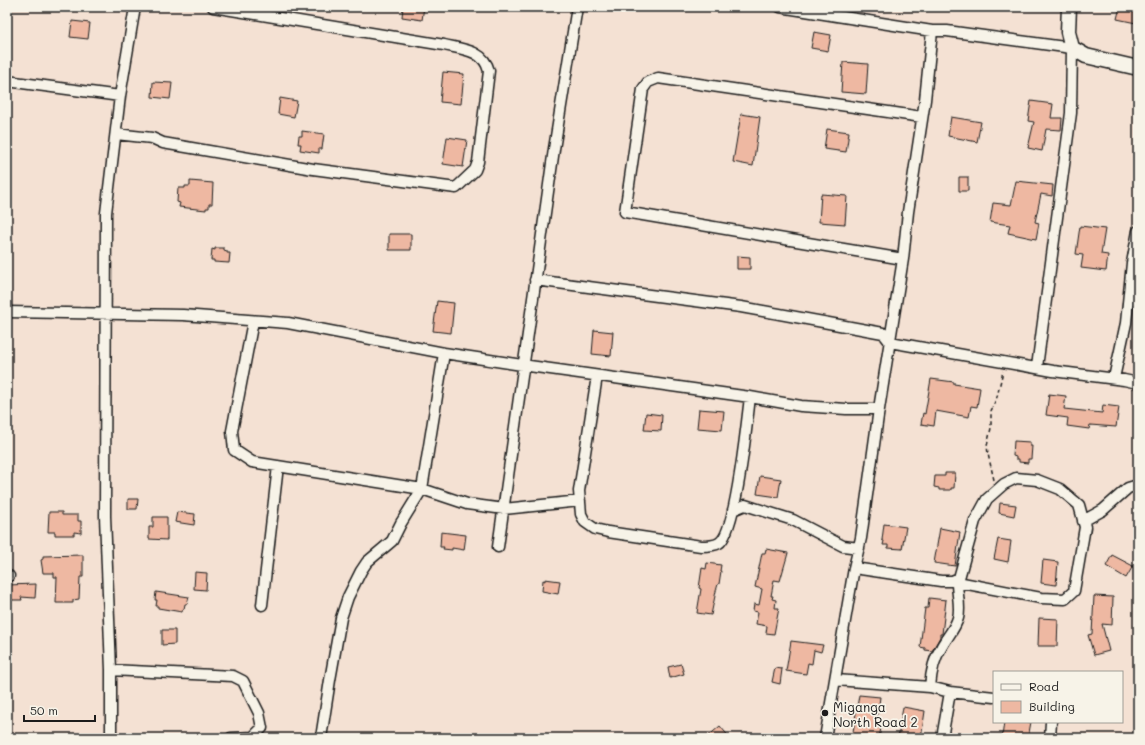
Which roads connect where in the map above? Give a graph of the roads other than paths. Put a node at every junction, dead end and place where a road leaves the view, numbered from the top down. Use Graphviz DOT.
graph roads {
  1 [pos="135,7"];
  2 [pos="213,7"];
  3 [pos="577,7"];
  4 [pos="780,7"];
  5 [pos="1069,7"];
  6 [pos="932,31"];
  7 [pos="1072,48"];
  8 [pos="1138,68"];
  9 [pos="7,81"];
  10 [pos="120,96"];
  11 [pos="922,117"];
  12 [pos="116,134"];
  13 [pos="1138,231"];
  14 [pos="903,259"];
  15 [pos="535,280"];
  16 [pos="7,312"];
  17 [pos="105,313"];
  18 [pos="253,321"];
  19 [pos="890,342"];
  20 [pos="444,353"];
  21 [pos="522,366"];
  22 [pos="1037,367"];
  23 [pos="597,376"];
  24 [pos="1114,378"];
  25 [pos="1138,383"];
  26 [pos="750,397"];
  27 [pos="879,409"];
  28 [pos="278,466"];
  29 [pos="1138,485"];
  30 [pos="422,489"];
  31 [pos="580,501"];
  32 [pos="504,509"];
  33 [pos="733,510"];
  34 [pos="1083,521"];
  35 [pos="498,547"];
  36 [pos="859,548"];
  37 [pos="854,568"];
  38 [pos="954,582"];
  39 [pos="262,605"];
  40 [pos="111,670"];
  41 [pos="836,680"];
  42 [pos="930,687"];
  43 [pos="950,692"];
  44 [pos="993,697"];
  45 [pos="1051,723"];
  46 [pos="111,738"];
  47 [pos="231,738"];
  48 [pos="321,738"];
  49 [pos="825,738"];
  50 [pos="942,738"];
  51 [pos="1050,738"];
  1 -- 10 [label="street"];
  2 -- 12 [label="street"];
  3 -- 15 [label="street"];
  4 -- 6 [label="street"];
  5 -- 7 [label="street"];
  6 -- 7 [label="street"];
  6 -- 11 [label="street"];
  7 -- 8 [label="street"];
  7 -- 22 [label="street"];
  9 -- 10 [label="street"];
  10 -- 12 [label="street"];
  11 -- 14 [label="street"];
  11 -- 14 [label="street"];
  12 -- 17 [label="street"];
  13 -- 24 [label="street"];
  14 -- 19 [label="street"];
  15 -- 19 [label="street"];
  15 -- 21 [label="street"];
  16 -- 17 [label="street"];
  17 -- 18 [label="street"];
  17 -- 40 [label="street"];
  18 -- 20 [label="street"];
  18 -- 28 [label="street"];
  19 -- 22 [label="street"];
  19 -- 27 [label="street"];
  20 -- 21 [label="street"];
  20 -- 30 [label="street"];
  21 -- 23 [label="street"];
  21 -- 32 [label="street"];
  22 -- 24 [label="street"];
  23 -- 26 [label="street"];
  23 -- 31 [label="street"];
  24 -- 25 [label="street"];
  26 -- 27 [label="street"];
  26 -- 33 [label="street"];
  27 -- 36 [label="street"];
  28 -- 30 [label="street"];
  28 -- 39 [label="street"];
  29 -- 34 [label="street"];
  30 -- 32 [label="street"];
  30 -- 48 [label="street"];
  31 -- 32 [label="street"];
  31 -- 33 [label="street"];
  32 -- 35 [label="street"];
  33 -- 36 [label="street"];
  34 -- 38 [label="street"];
  34 -- 38 [label="street"];
  36 -- 37 [label="street"];
  37 -- 38 [label="street"];
  37 -- 41 [label="street"];
  38 -- 42 [label="street"];
  40 -- 46 [label="street"];
  40 -- 47 [label="street"];
  41 -- 42 [label="street"];
  41 -- 49 [label="street"];
  42 -- 43 [label="street"];
  43 -- 44 [label="street"];
  43 -- 50 [label="street"];
  45 -- 51 [label="street"];
}
